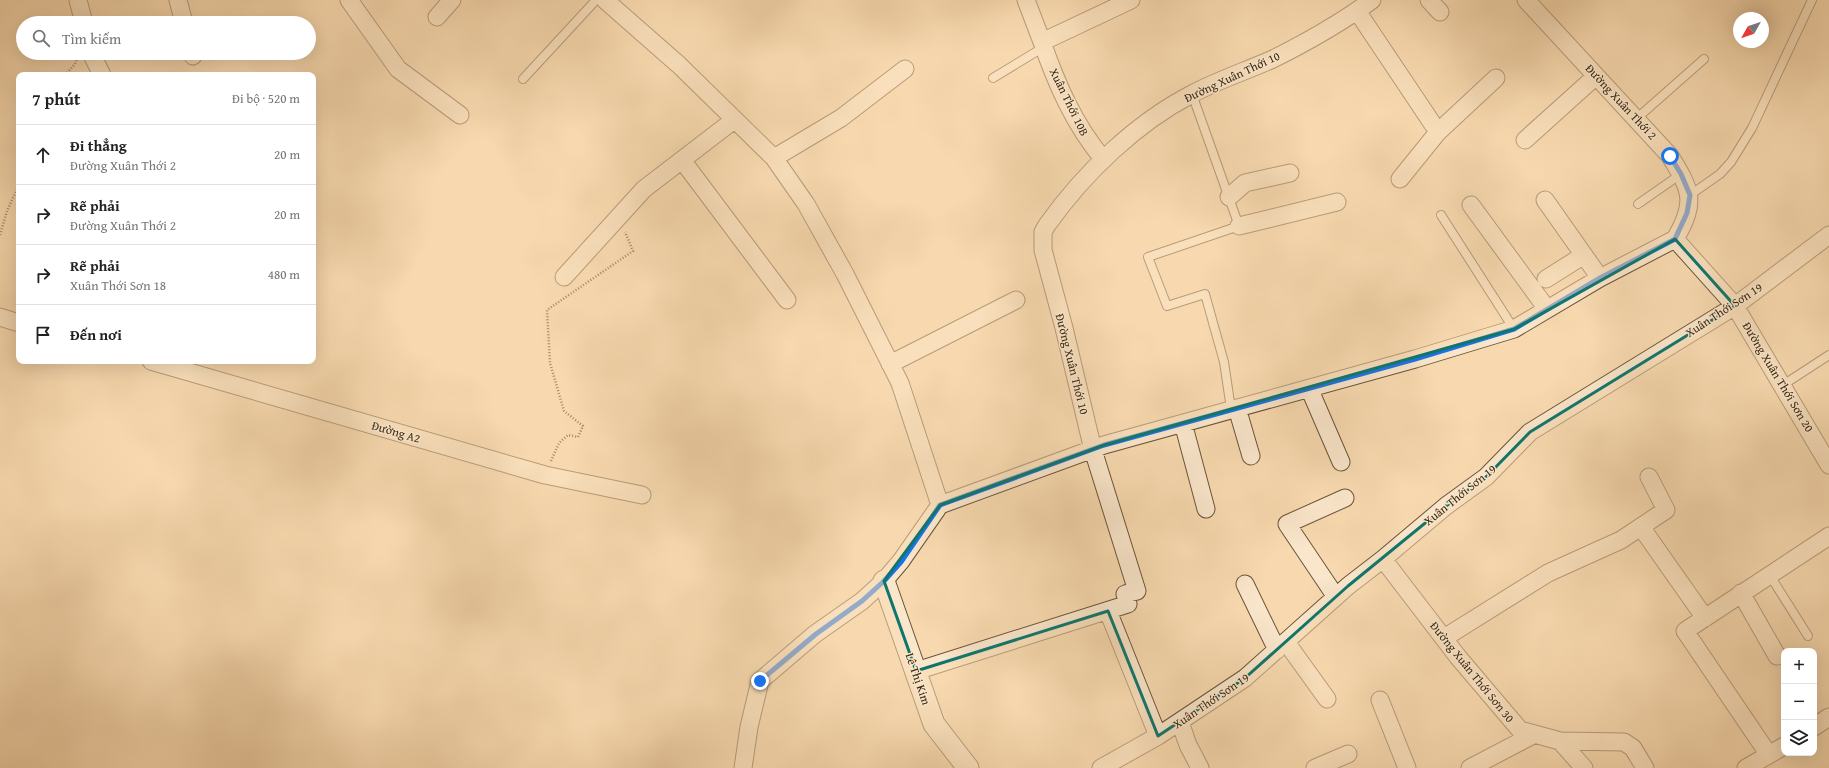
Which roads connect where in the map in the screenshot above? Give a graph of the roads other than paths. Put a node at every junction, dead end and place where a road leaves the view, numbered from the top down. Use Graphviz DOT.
graph roads {
  1 [pos="78,0"];
  2 [pos="178,0"];
  3 [pos="349,0"];
  4 [pos="452,0"];
  5 [pos="596,0"];
  6 [pos="605,0"];
  7 [pos="1026,0"];
  8 [pos="1131,0"];
  9 [pos="1372,0"];
  10 [pos="1527,0"];
  11 [pos="1812,0"];
  12 [pos="1357,11"];
  13 [pos="82,16"];
  14 [pos="182,16"];
  15 [pos="437,17"];
  16 [pos="1043,45"];
  17 [pos="1704,59"];
  18 [pos="94,60"];
  19 [pos="905,70"];
  20 [pos="100,72"];
  21 [pos="1596,76"];
  22 [pos="523,78"];
  23 [pos="993,78"];
  24 [pos="1496,78"];
  25 [pos="1192,94"];
  26 [pos="460,115"];
  27 [pos="1636,119"];
  28 [pos="734,120"];
  29 [pos="1438,132"];
  30 [pos="1525,140"];
  31 [pos="774,158"];
  32 [pos="1103,159"];
  33 [pos="682,160"];
  34 [pos="1290,173"];
  35 [pos="1681,174"];
  36 [pos="1400,178"];
  37 [pos="1690,195"];
  38 [pos="1229,197"];
  39 [pos="1545,200"];
  40 [pos="1337,202"];
  41 [pos="1638,204"];
  42 [pos="1471,206"];
  43 [pos="1441,215"];
  44 [pos="1239,226"];
  45 [pos="1829,235"];
  46 [pos="1675,239"];
  47 [pos="1584,255"];
  48 [pos="564,277"];
  49 [pos="1546,278"];
  50 [pos="1600,278"];
  51 [pos="787,300"];
  52 [pos="1016,300"];
  53 [pos="1735,306"];
  54 [pos="1547,309"];
  55 [pos="0,317"];
  56 [pos="16,322"];
  57 [pos="1514,329"];
  58 [pos="1829,355"];
  59 [pos="161,364"];
  60 [pos="890,364"];
  61 [pos="1783,385"];
  62 [pos="1309,388"];
  63 [pos="1234,409"];
  64 [pos="1183,423"];
  65 [pos="1092,450"];
  66 [pos="1251,456"];
  67 [pos="1341,462"];
  68 [pos="1829,465"];
  69 [pos="1649,477"];
  70 [pos="642,495"];
  71 [pos="1346,498"];
  72 [pos="940,505"];
  73 [pos="1206,509"];
  74 [pos="1641,527"];
  75 [pos="1829,536"];
  76 [pos="1383,559"];
  77 [pos="1769,574"];
  78 [pos="884,581"];
  79 [pos="1245,584"];
  80 [pos="1741,593"];
  81 [pos="1336,598"];
  82 [pos="1108,611"];
  83 [pos="1705,618"];
  84 [pos="1808,636"];
  85 [pos="1444,638"];
  86 [pos="1282,646"];
  87 [pos="1777,656"];
  88 [pos="916,671"];
  89 [pos="1327,699"];
  90 [pos="1380,700"];
  91 [pos="1829,717"];
  92 [pos="1180,722"];
  93 [pos="1817,725"];
  94 [pos="1535,734"];
  95 [pos="1158,736"];
  96 [pos="1560,742"];
  97 [pos="1781,748"];
  98 [pos="1348,754"];
  99 [pos="1769,754"];
  100 [pos="743,768"];
  101 [pos="968,768"];
  102 [pos="1102,768"];
  103 [pos="1200,768"];
  104 [pos="1315,768"];
  105 [pos="1407,768"];
  106 [pos="1470,768"];
  107 [pos="1584,768"];
  108 [pos="1645,768"];
  109 [pos="1746,768"];
  1 -- 13 [label="street"];
  2 -- 14 [label="street"];
  3 -- 26 [label="street"];
  4 -- 15 [label="street"];
  5 -- 22 [label="lane"];
  6 -- 28 [label="street"];
  7 -- 16 [label="street, Xuân Thới 10B"];
  8 -- 16 [label="street"];
  9 -- 12 [label="street, Đường Xuân Thới 10"];
  10 -- 21 [label="street, Đường Xuân Thới 2"];
  11 -- 37 [label="lane"];
  12 -- 25 [label="street, Đường Xuân Thới 10"];
  12 -- 29 [label="street"];
  16 -- 23 [label="lane"];
  16 -- 32 [label="street, Xuân Thới 10B"];
  17 -- 27 [label="lane"];
  18 -- 20 [label="street"];
  19 -- 31 [label="street"];
  21 -- 27 [label="street, Đường Xuân Thới 2"];
  21 -- 30 [label="street"];
  24 -- 29 [label="street"];
  25 -- 32 [label="street, Đường Xuân Thới 10"];
  25 -- 38 [label="lane"];
  27 -- 35 [label="street, Đường Xuân Thới 2"];
  28 -- 31 [label="street"];
  28 -- 33 [label="street"];
  29 -- 36 [label="street"];
  31 -- 60 [label="street"];
  32 -- 65 [label="street, Đường Xuân Thới 10"];
  33 -- 48 [label="street"];
  33 -- 51 [label="street"];
  34 -- 38 [label="street"];
  35 -- 37 [label="street, Đường Xuân Thới 2"];
  35 -- 41 [label="lane"];
  37 -- 46 [label="street"];
  38 -- 44 [label="lane"];
  39 -- 47 [label="street"];
  40 -- 44 [label="street"];
  42 -- 54 [label="street"];
  43 -- 57 [label="lane"];
  44 -- 63 [label="lane"];
  45 -- 53 [label="street, Xuân Thới Sơn 19"];
  46 -- 50 [label="street"];
  46 -- 53 [label="street, Đường Xuân Thới Sơn 20"];
  47 -- 49 [label="street"];
  47 -- 50 [label="street"];
  50 -- 54 [label="street"];
  52 -- 60 [label="street"];
  53 -- 61 [label="street, Đường Xuân Thới Sơn 20"];
  53 -- 76 [label="street, Xuân Thới Sơn 19"];
  54 -- 57 [label="street"];
  55 -- 56 [label="street"];
  57 -- 62 [label="street"];
  58 -- 61 [label="lane"];
  59 -- 70 [label="street, Đường A2"];
  60 -- 72 [label="street"];
  61 -- 68 [label="street, Đường Xuân Thới Sơn 20"];
  62 -- 63 [label="street"];
  62 -- 67 [label="street"];
  63 -- 64 [label="street"];
  63 -- 66 [label="street"];
  64 -- 65 [label="street"];
  64 -- 73 [label="street"];
  65 -- 72 [label="street"];
  65 -- 82 [label="street, Đường Xuân Thới 10"];
  69 -- 74 [label="street"];
  71 -- 81 [label="street"];
  72 -- 78 [label="street"];
  74 -- 83 [label="street"];
  74 -- 85 [label="street"];
  75 -- 77 [label="street"];
  76 -- 81 [label="street, Xuân Thới Sơn 19"];
  76 -- 85 [label="street, Đường Xuân Thới Sơn 30"];
  77 -- 80 [label="street"];
  77 -- 84 [label="lane"];
  78 -- 88 [label="street, Lê Thị Kim"];
  78 -- 100 [label="street"];
  79 -- 86 [label="street"];
  80 -- 83 [label="street"];
  80 -- 87 [label="street"];
  81 -- 86 [label="street, Xuân Thới Sơn 19"];
  82 -- 88 [label="street"];
  82 -- 95 [label="street"];
  83 -- 99 [label="street"];
  85 -- 94 [label="street, Đường Xuân Thới Sơn 30"];
  86 -- 89 [label="street"];
  86 -- 92 [label="street, Xuân Thới Sơn 19"];
  88 -- 101 [label="street, Lê Thị Kim"];
  90 -- 105 [label="street"];
  91 -- 93 [label="street"];
  92 -- 95 [label="street, Xuân Thới Sơn 19"];
  92 -- 103 [label="street"];
  94 -- 96 [label="street, Đường Xuân Thới Sơn 30"];
  94 -- 106 [label="street"];
  95 -- 102 [label="street, Xuân Thới Sơn 19"];
  96 -- 107 [label="street"];
  96 -- 108 [label="street, Đường Xuân Thới Sơn 30"];
  97 -- 99 [label="street"];
  98 -- 104 [label="street"];
  99 -- 109 [label="street"];
}
